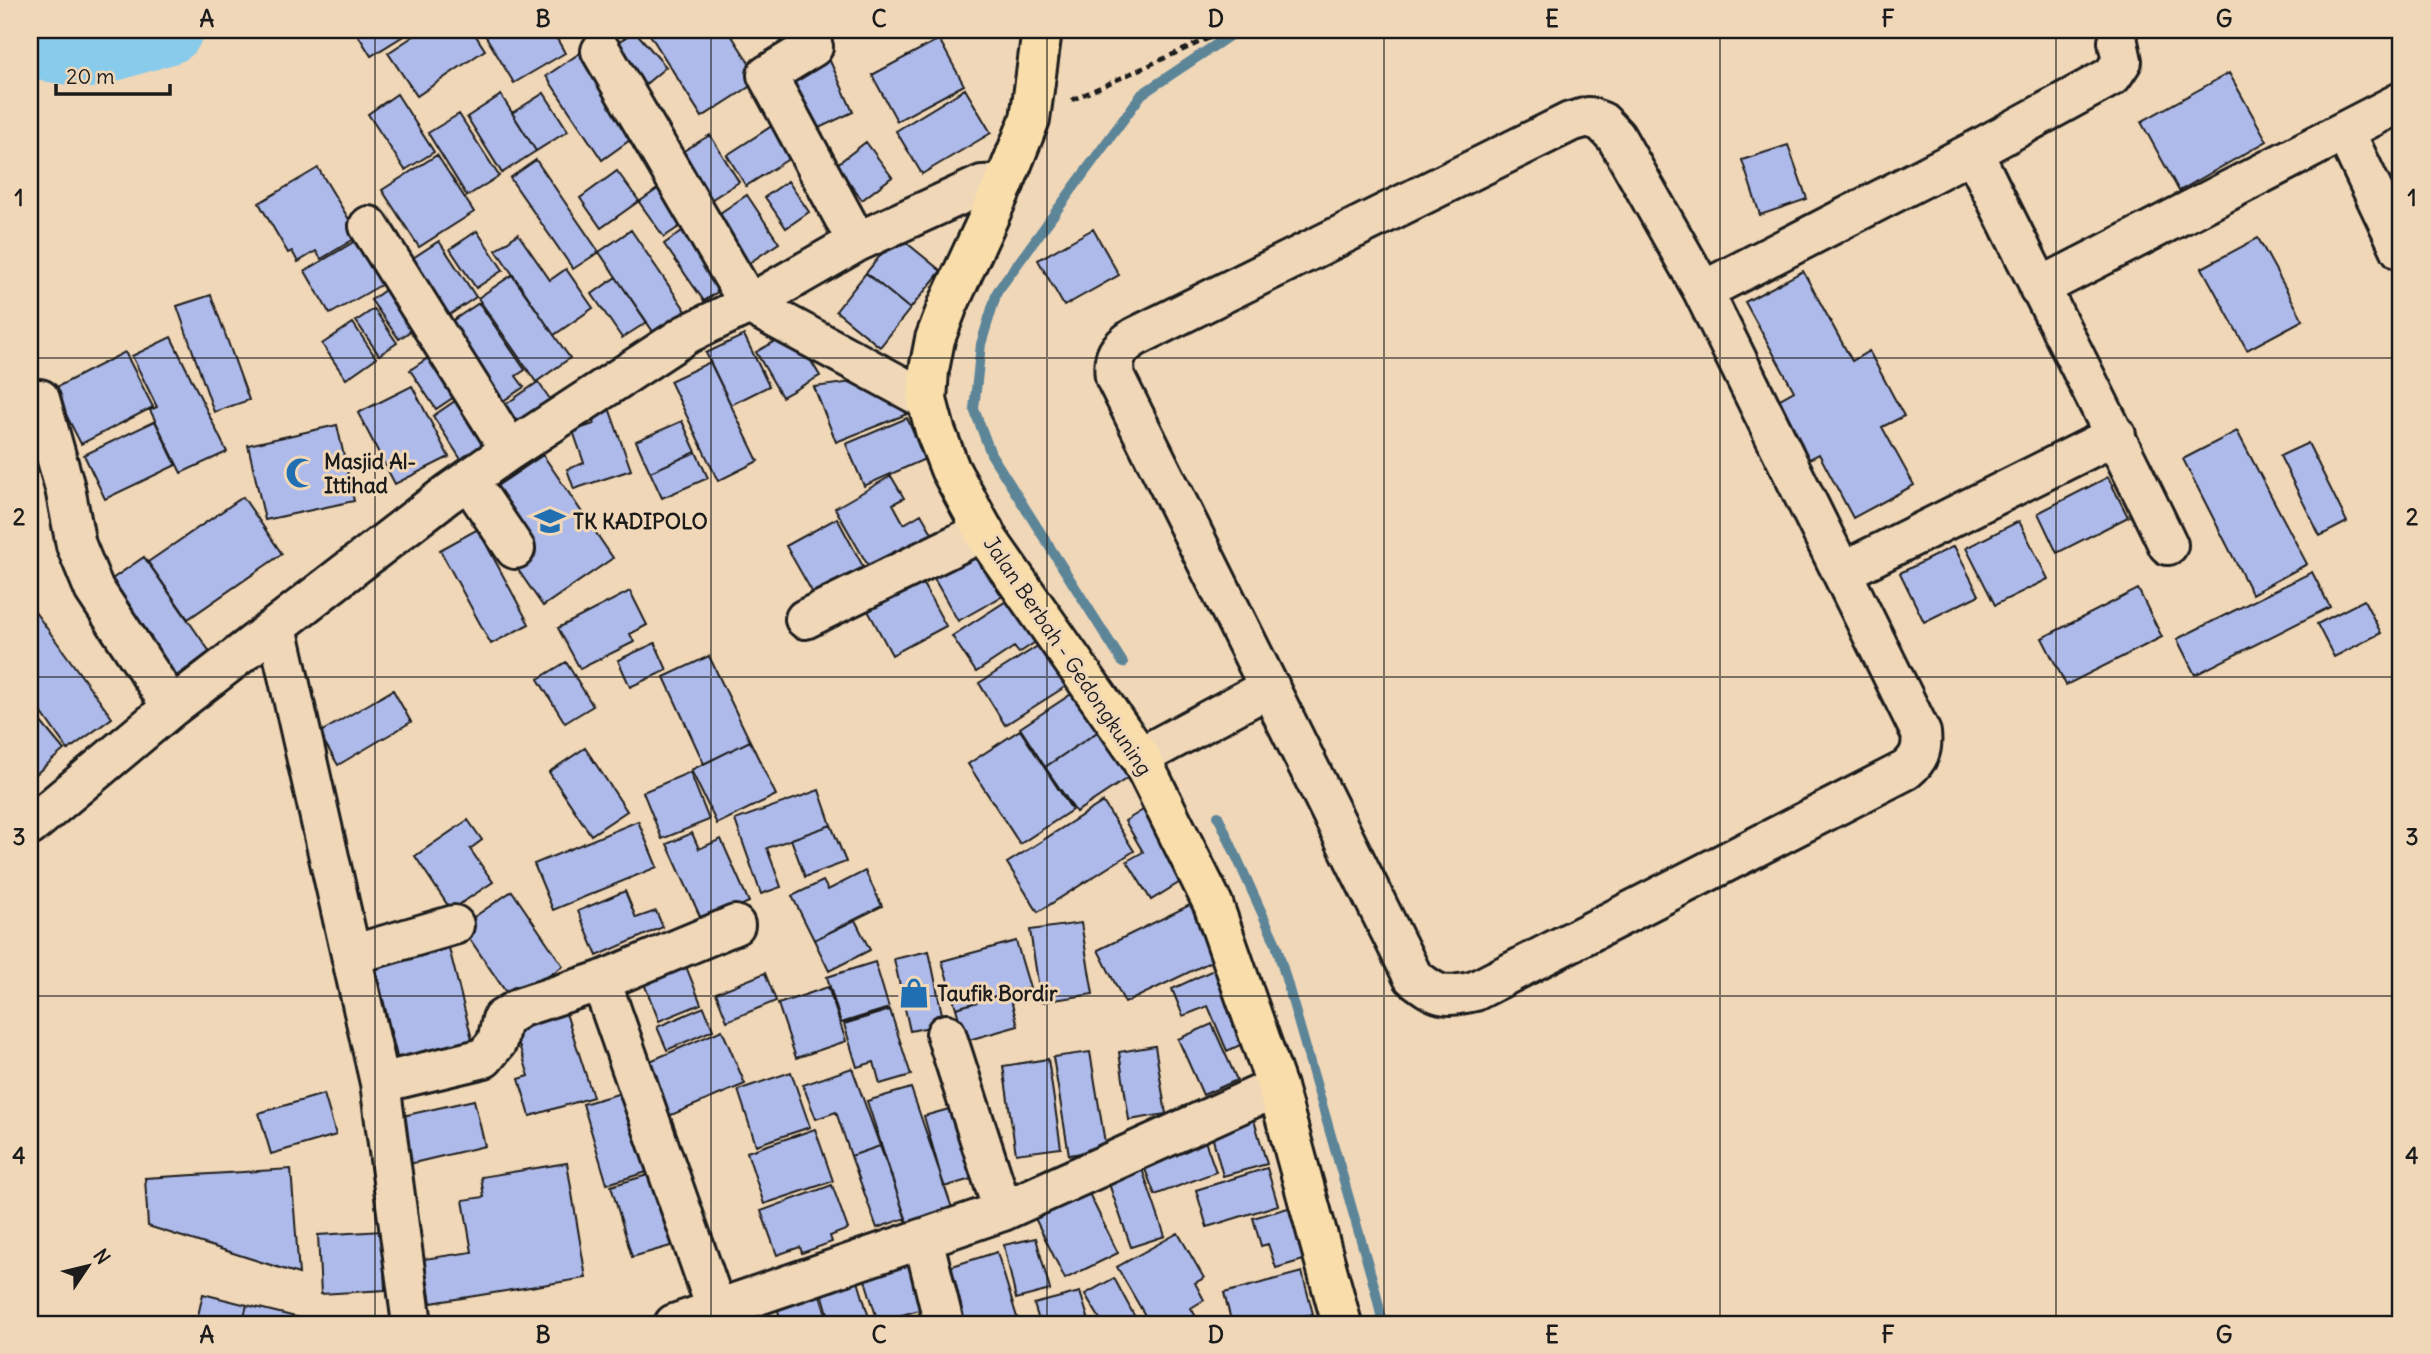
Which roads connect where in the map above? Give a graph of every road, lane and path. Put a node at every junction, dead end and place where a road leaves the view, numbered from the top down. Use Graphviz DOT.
graph roads {
  1 [pos="1042,30"];
  2 [pos="1227,30"];
  3 [pos="2118,41"];
  4 [pos="813,47"];
  5 [pos="601,51"];
  6 [pos="2401,102"];
  7 [pos="1030,119"];
  8 [pos="2345,132"];
  9 [pos="1973,152"];
  10 [pos="1004,184"];
  11 [pos="369,226"];
  12 [pos="857,242"];
  13 [pos="2401,250"];
  14 [pos="2039,288"];
  15 [pos="1703,291"];
  16 [pos="749,304"];
  17 [pos="40,399"];
  18 [pos="927,400"];
  19 [pos="2116,435"];
  20 [pos="510,450"];
  21 [pos="469,481"];
  22 [pos="984,531"];
  23 [pos="2168,545"];
  24 [pos="515,549"];
  25 [pos="1842,572"];
  26 [pos="804,619"];
  27 [pos="276,627"];
  28 [pos="1270,687"];
  29 [pos="172,708"];
  30 [pos="1140,757"];
  31 [pos="30,826"];
  32 [pos="454,925"];
  33 [pos="735,925"];
  34 [pos="351,955"];
  35 [pos="601,981"];
  36 [pos="946,1034"];
  37 [pos="380,1083"];
  38 [pos="1277,1087"];
  39 [pos="1003,1211"];
  40 [pos="923,1238"];
  41 [pos="693,1320"];
  42 [pos="412,1324"];
  43 [pos="944,1324"];
  44 [pos="1342,1324"];
  1 -- 7 [label="main road, Jalan Berbah - Gedongkuning"];
  2 -- 7 [label="path"];
  3 -- 9 [label="street"];
  4 -- 12 [label="street"];
  5 -- 16 [label="street"];
  6 -- 8 [label="street"];
  7 -- 10 [label="main road, Jalan Berbah - Gedongkuning"];
  8 -- 13 [label="street"];
  8 -- 14 [label="street"];
  9 -- 14 [label="street"];
  9 -- 15 [label="street"];
  10 -- 12 [label="street"];
  10 -- 18 [label="main road, Jalan Berbah - Gedongkuning"];
  11 -- 20 [label="street"];
  12 -- 16 [label="street"];
  14 -- 19 [label="street"];
  15 -- 25 [label="street"];
  15 -- 28 [label="street"];
  16 -- 18 [label="street"];
  16 -- 20 [label="street"];
  17 -- 29 [label="street"];
  18 -- 22 [label="main road, Jalan Berbah - Gedongkuning"];
  19 -- 23 [label="street"];
  19 -- 25 [label="street"];
  20 -- 21 [label="street"];
  21 -- 24 [label="street"];
  21 -- 27 [label="street"];
  22 -- 26 [label="street"];
  22 -- 30 [label="main road, Jalan Berbah - Gedongkuning"];
  25 -- 28 [label="street"];
  27 -- 29 [label="street"];
  27 -- 34 [label="street"];
  28 -- 30 [label="street"];
  29 -- 31 [label="street"];
  30 -- 38 [label="main road, Jalan Berbah - Gedongkuning"];
  32 -- 34 [label="street"];
  33 -- 35 [label="street"];
  34 -- 37 [label="street"];
  35 -- 37 [label="street"];
  35 -- 41 [label="street"];
  36 -- 39 [label="street"];
  37 -- 42 [label="street"];
  38 -- 39 [label="street"];
  38 -- 44 [label="main road, Jalan Berbah - Gedongkuning"];
  39 -- 40 [label="street"];
  40 -- 41 [label="street"];
  40 -- 43 [label="street"];
}
